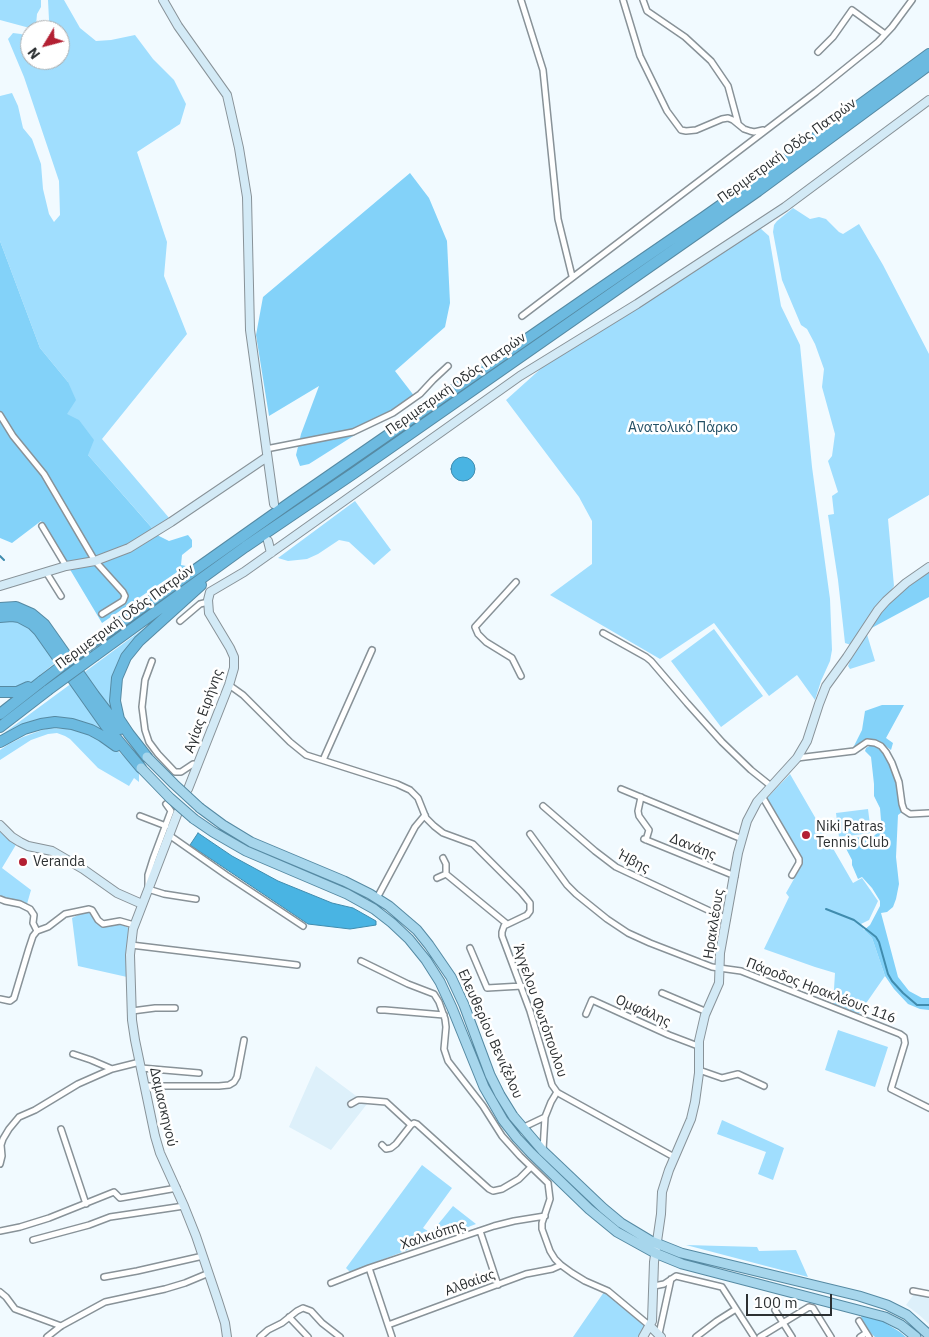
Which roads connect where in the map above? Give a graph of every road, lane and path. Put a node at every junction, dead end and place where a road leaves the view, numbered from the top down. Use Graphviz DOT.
graph roads {
  1 [pos="163,0"];
  2 [pos="521,0"];
  3 [pos="623,0"];
  4 [pos="643,0"];
  5 [pos="912,0"];
  6 [pos="885,34"];
  7 [pos="818,52"];
  8 [pos="929,54"];
  9 [pos="929,65"];
  10 [pos="929,100"];
  11 [pos="738,124"];
  12 [pos="767,128"];
  13 [pos="572,276"];
  14 [pos="522,316"];
  15 [pos="448,366"];
  16 [pos="0,415"];
  17 [pos="266,448"];
  18 [pos="267,457"];
  19 [pos="354,473"];
  20 [pos="274,504"];
  21 [pos="42,526"];
  22 [pos="268,541"];
  23 [pos="271,553"];
  24 [pos="95,561"];
  25 [pos="66,566"];
  26 [pos="929,568"];
  27 [pos="46,572"];
  28 [pos="516,582"];
  29 [pos="0,586"];
  30 [pos="61,596"];
  31 [pos="208,602"];
  32 [pos="0,608"];
  33 [pos="102,614"];
  34 [pos="0,617"];
  35 [pos="180,621"];
  36 [pos="602,633"];
  37 [pos="372,650"];
  38 [pos="152,661"];
  39 [pos="521,676"];
  40 [pos="42,681"];
  41 [pos="229,685"];
  42 [pos="0,692"];
  43 [pos="0,714"];
  44 [pos="0,727"];
  45 [pos="0,742"];
  46 [pos="147,757"];
  47 [pos="797,758"];
  48 [pos="323,760"];
  49 [pos="198,765"];
  50 [pos="141,768"];
  51 [pos="771,786"];
  52 [pos="188,789"];
  53 [pos="621,789"];
  54 [pos="762,796"];
  55 [pos="640,797"];
  56 [pos="166,804"];
  57 [pos="543,806"];
  58 [pos="178,812"];
  59 [pos="929,813"];
  60 [pos="425,815"];
  61 [pos="140,816"];
  62 [pos="0,825"];
  63 [pos="166,826"];
  64 [pos="530,834"];
  65 [pos="170,835"];
  66 [pos="742,839"];
  67 [pos="443,858"];
  68 [pos="446,874"];
  69 [pos="792,875"];
  70 [pos="735,876"];
  71 [pos="437,878"];
  72 [pos="148,889"];
  73 [pos="377,898"];
  74 [pos="196,899"];
  75 [pos="0,900"];
  76 [pos="142,904"];
  77 [pos="727,920"];
  78 [pos="507,924"];
  79 [pos="134,926"];
  80 [pos="303,926"];
  81 [pos="37,931"];
  82 [pos="131,945"];
  83 [pos="470,948"];
  84 [pos="361,961"];
  85 [pos="297,965"];
  86 [pos="720,968"];
  87 [pos="522,986"];
  88 [pos="662,993"];
  89 [pos="0,998"];
  90 [pos="175,1008"];
  91 [pos="380,1010"];
  92 [pos="132,1011"];
  93 [pos="707,1012"];
  94 [pos="586,1014"];
  95 [pos="444,1016"];
  96 [pos="244,1040"];
  97 [pos="698,1046"];
  98 [pos="73,1054"];
  99 [pos="141,1065"];
  100 [pos="112,1070"];
  101 [pos="699,1070"];
  102 [pos="198,1073"];
  103 [pos="145,1086"];
  104 [pos="764,1086"];
  105 [pos="557,1092"];
  106 [pos="351,1104"];
  107 [pos="929,1108"];
  108 [pos="545,1117"];
  109 [pos="411,1125"];
  110 [pos="522,1128"];
  111 [pos="61,1129"];
  112 [pos="382,1145"];
  113 [pos="543,1151"];
  114 [pos="674,1157"];
  115 [pos="0,1164"];
  116 [pos="531,1167"];
  117 [pos="553,1174"];
  118 [pos="548,1183"];
  119 [pos="177,1188"];
  120 [pos="86,1204"];
  121 [pos="184,1206"];
  122 [pos="545,1216"];
  123 [pos="0,1231"];
  124 [pos="480,1231"];
  125 [pos="33,1240"];
  126 [pos="656,1249"];
  127 [pos="203,1256"];
  128 [pos="560,1265"];
  129 [pos="369,1268"];
  130 [pos="209,1273"];
  131 [pos="104,1277"];
  132 [pos="671,1279"];
  133 [pos="331,1283"];
  134 [pos="498,1285"];
  135 [pos="654,1286"];
  136 [pos="913,1291"];
  137 [pos="0,1292"];
  138 [pos="929,1294"];
  139 [pos="736,1309"];
  140 [pos="775,1310"];
  141 [pos="289,1317"];
  142 [pos="859,1321"];
  143 [pos="783,1323"];
  144 [pos="388,1325"];
  145 [pos="61,1326"];
  146 [pos="650,1326"];
  147 [pos="868,1335"];
  148 [pos="929,1335"];
  149 [pos="337,1336"];
  150 [pos="660,1336"];
  151 [pos="47,1337"];
  152 [pos="227,1337"];
  153 [pos="260,1337"];
  154 [pos="308,1337"];
  155 [pos="392,1337"];
  156 [pos="643,1337"];
  157 [pos="696,1337"];
  158 [pos="754,1337"];
  159 [pos="760,1337"];
  160 [pos="792,1337"];
  161 [pos="831,1337"];
  162 [pos="860,1337"];
  163 [pos="916,1337"];
  1 -- 17 [label="street"];
  2 -- 13 [label="street"];
  3 -- 11 [label="street"];
  4 -- 11 [label="street"];
  5 -- 6 [label="street"];
  6 -- 7 [label="street"];
  6 -- 12 [label="street"];
  8 -- 40 [label="highway, Περιμετρική Οδός Πατρών, bridge"];
  9 -- 19 [label="highway, Περιμετρική Οδός Πατρών"];
  10 -- 23 [label="street"];
  11 -- 12 [label="street"];
  12 -- 13 [label="street"];
  13 -- 14 [label="street"];
  15 -- 17 [label="street"];
  16 -- 24 [label="street"];
  17 -- 18 [label="street"];
  18 -- 20 [label="street"];
  18 -- 24 [label="street"];
  19 -- 44 [label="highway, Περιμετρική Οδός Πατρών, bridge"];
  19 -- 46 [label="highway"];
  21 -- 25 [label="street"];
  22 -- 23 [label="street"];
  23 -- 31 [label="street"];
  24 -- 25 [label="street"];
  24 -- 33 [label="street"];
  25 -- 27 [label="street"];
  26 -- 47 [label="street, Ηρακλέους"];
  27 -- 29 [label="street"];
  27 -- 30 [label="street"];
  28 -- 39 [label="street"];
  31 -- 35 [label="street"];
  31 -- 41 [label="street, Αγίας Ειρήνης"];
  32 -- 46 [label="highway"];
  34 -- 50 [label="highway"];
  36 -- 51 [label="street"];
  37 -- 48 [label="street"];
  38 -- 49 [label="street"];
  40 -- 42 [label="highway"];
  40 -- 43 [label="highway, Περιμετρική Οδός Πατρών"];
  41 -- 48 [label="street"];
  41 -- 49 [label="street, Αγίας Ειρήνης"];
  45 -- 50 [label="highway"];
  46 -- 73 [label="main road, Ελευθερίου Βενιζέλου, bridge"];
  47 -- 51 [label="street, Ηρακλέους"];
  47 -- 59 [label="street"];
  48 -- 60 [label="street"];
  49 -- 52 [label="street, Αγίας Ειρήνης"];
  50 -- 117 [label="main road, Ελευθερίου Βενιζέλου, bridge"];
  51 -- 54 [label="street, Ηρακλέους"];
  53 -- 55 [label="street"];
  54 -- 66 [label="street, Ηρακλέους"];
  54 -- 69 [label="street"];
  55 -- 66 [label="street"];
  55 -- 70 [label="street, Δανάης"];
  56 -- 63 [label="street"];
  57 -- 77 [label="street, Ήβης"];
  58 -- 65 [label="street"];
  60 -- 73 [label="street"];
  60 -- 78 [label="street"];
  61 -- 63 [label="street"];
  62 -- 76 [label="street"];
  63 -- 72 [label="street"];
  64 -- 86 [label="street, Πάροδος Ηρακλέους 116"];
  65 -- 72 [label="street"];
  65 -- 80 [label="street"];
  66 -- 70 [label="street, Ηρακλέους"];
  67 -- 68 [label="street"];
  68 -- 71 [label="street"];
  68 -- 78 [label="street"];
  70 -- 77 [label="street, Ηρακλέους"];
  72 -- 74 [label="street"];
  72 -- 76 [label="street"];
  73 -- 110 [label="main road, Ελευθερίου Βενιζέλου"];
  75 -- 81 [label="street"];
  76 -- 79 [label="street, Δαμασκηνού"];
  77 -- 86 [label="street, Ηρακλέους"];
  78 -- 87 [label="street, Άγγελου Φωτόπουλου"];
  79 -- 81 [label="street"];
  79 -- 82 [label="street, Δαμασκηνού"];
  81 -- 89 [label="street"];
  82 -- 85 [label="street"];
  82 -- 92 [label="street, Δαμασκηνού"];
  83 -- 87 [label="street"];
  84 -- 95 [label="street"];
  86 -- 93 [label="street, Ηρακλέους"];
  86 -- 107 [label="street, Πάροδος Ηρακλέους 116"];
  87 -- 105 [label="street, Άγγελου Φωτόπουλου"];
  88 -- 93 [label="street"];
  90 -- 92 [label="street"];
  91 -- 95 [label="street"];
  92 -- 99 [label="street, Δαμασκηνού"];
  93 -- 97 [label="street, Ηρακλέους"];
  94 -- 97 [label="street, Ομφάλης"];
  95 -- 116 [label="street"];
  96 -- 103 [label="street"];
  97 -- 101 [label="street, Ηρακλέους"];
  98 -- 100 [label="street"];
  99 -- 100 [label="street"];
  99 -- 102 [label="street"];
  99 -- 103 [label="street, Δαμασκηνού"];
  100 -- 115 [label="street"];
  101 -- 104 [label="street"];
  101 -- 114 [label="street, Ηρακλέους"];
  103 -- 119 [label="street, Δαμασκηνού"];
  105 -- 108 [label="street"];
  105 -- 114 [label="street, Άγγελου Φωτόπουλου"];
  106 -- 109 [label="street"];
  108 -- 110 [label="street"];
  108 -- 113 [label="street"];
  109 -- 112 [label="street"];
  109 -- 116 [label="street"];
  110 -- 113 [label="main road, Ελευθερίου Βενιζέλου"];
  111 -- 120 [label="street"];
  113 -- 126 [label="main road, Ελευθερίου Βενιζέλου"];
  114 -- 126 [label="street, Ηρακλέους"];
  116 -- 118 [label="street"];
  117 -- 118 [label="street"];
  117 -- 126 [label="main road, Ελευθερίου Βενιζέλου"];
  118 -- 122 [label="street"];
  119 -- 120 [label="street"];
  119 -- 121 [label="street, Δαμασκηνού"];
  120 -- 123 [label="street"];
  121 -- 125 [label="street"];
  121 -- 127 [label="street, Δαμασκηνού"];
  122 -- 124 [label="street, Χαλκιόπης"];
  122 -- 128 [label="street"];
  124 -- 129 [label="street, Χαλκιόπης"];
  124 -- 134 [label="street"];
  126 -- 135 [label="street, Ηρακλέους"];
  126 -- 148 [label="main road, Ελευθερίου Βενιζέλου"];
  126 -- 163 [label="main road, Ελευθερίου Βενιζέλου"];
  127 -- 130 [label="street, Δαμασκηνού"];
  127 -- 131 [label="street"];
  128 -- 134 [label="street, Αλθαίας"];
  128 -- 146 [label="street"];
  129 -- 133 [label="street, Χαλκιόπης"];
  129 -- 144 [label="street"];
  130 -- 145 [label="street"];
  130 -- 152 [label="street, Δαμασκηνού"];
  132 -- 135 [label="street"];
  132 -- 139 [label="street"];
  132 -- 150 [label="street"];
  134 -- 144 [label="street, Αλθαίας"];
  135 -- 146 [label="street, Ηρακλέους"];
  136 -- 138 [label="street"];
  137 -- 145 [label="street"];
  139 -- 157 [label="street"];
  139 -- 158 [label="street"];
  140 -- 143 [label="street"];
  141 -- 149 [label="street"];
  141 -- 153 [label="street"];
  141 -- 154 [label="street"];
  142 -- 147 [label="street"];
  143 -- 159 [label="street"];
  143 -- 160 [label="street"];
  143 -- 161 [label="street"];
  144 -- 155 [label="street"];
  145 -- 151 [label="street"];
  146 -- 150 [label="street"];
  146 -- 156 [label="street, Ηρακλέους"];
  147 -- 162 [label="street"];
}
